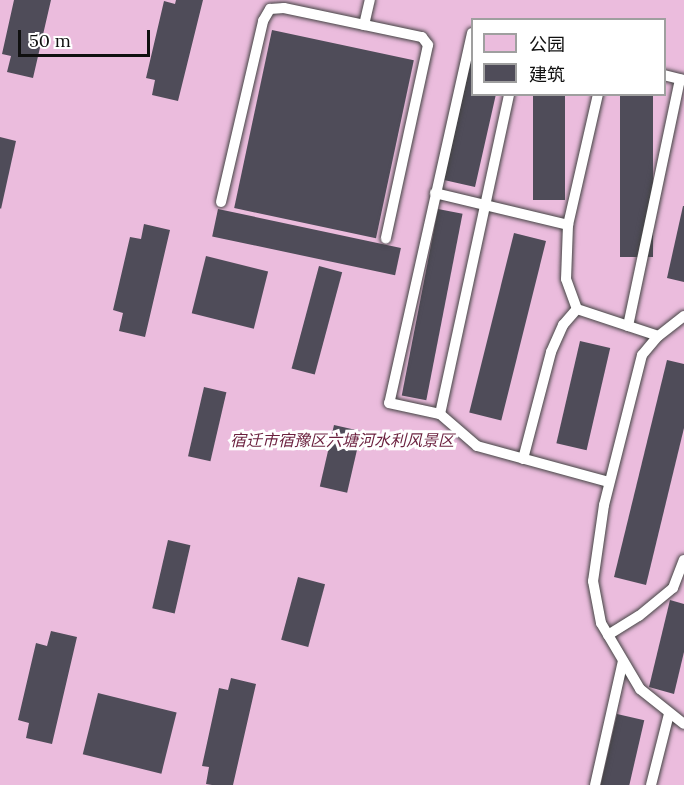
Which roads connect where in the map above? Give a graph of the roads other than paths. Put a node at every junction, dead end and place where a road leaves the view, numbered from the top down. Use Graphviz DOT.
graph roads {
  1 [pos="370,0"];
  2 [pos="364,25"];
  3 [pos="471,37"];
  4 [pos="666,75"];
  5 [pos="682,79"];
  6 [pos="509,96"];
  7 [pos="598,96"];
  8 [pos="435,193"];
  9 [pos="221,202"];
  10 [pos="485,205"];
  11 [pos="568,225"];
  12 [pos="386,238"];
  13 [pos="577,309"];
  14 [pos="684,316"];
  15 [pos="628,326"];
  16 [pos="658,336"];
  17 [pos="440,414"];
  18 [pos="523,459"];
  19 [pos="609,482"];
  20 [pos="684,560"];
  21 [pos="608,635"];
  22 [pos="623,661"];
  23 [pos="669,714"];
  24 [pos="684,724"];
  25 [pos="595,785"];
  26 [pos="651,785"];
  1 -- 2 [label="lane"];
  2 -- 9 [label="lane"];
  2 -- 12 [label="lane"];
  3 -- 8 [label="lane"];
  4 -- 5 [label="lane"];
  5 -- 15 [label="lane"];
  6 -- 10 [label="lane"];
  7 -- 11 [label="lane"];
  8 -- 10 [label="lane"];
  8 -- 17 [label="lane"];
  10 -- 11 [label="lane"];
  10 -- 17 [label="lane"];
  11 -- 13 [label="lane"];
  13 -- 15 [label="lane"];
  13 -- 18 [label="lane"];
  14 -- 16 [label="lane"];
  15 -- 16 [label="lane"];
  16 -- 19 [label="lane"];
  17 -- 18 [label="lane"];
  18 -- 19 [label="lane"];
  19 -- 21 [label="lane"];
  20 -- 21 [label="lane"];
  21 -- 22 [label="lane"];
  22 -- 23 [label="lane"];
  22 -- 25 [label="lane"];
  23 -- 24 [label="lane"];
  23 -- 26 [label="lane"];
}
